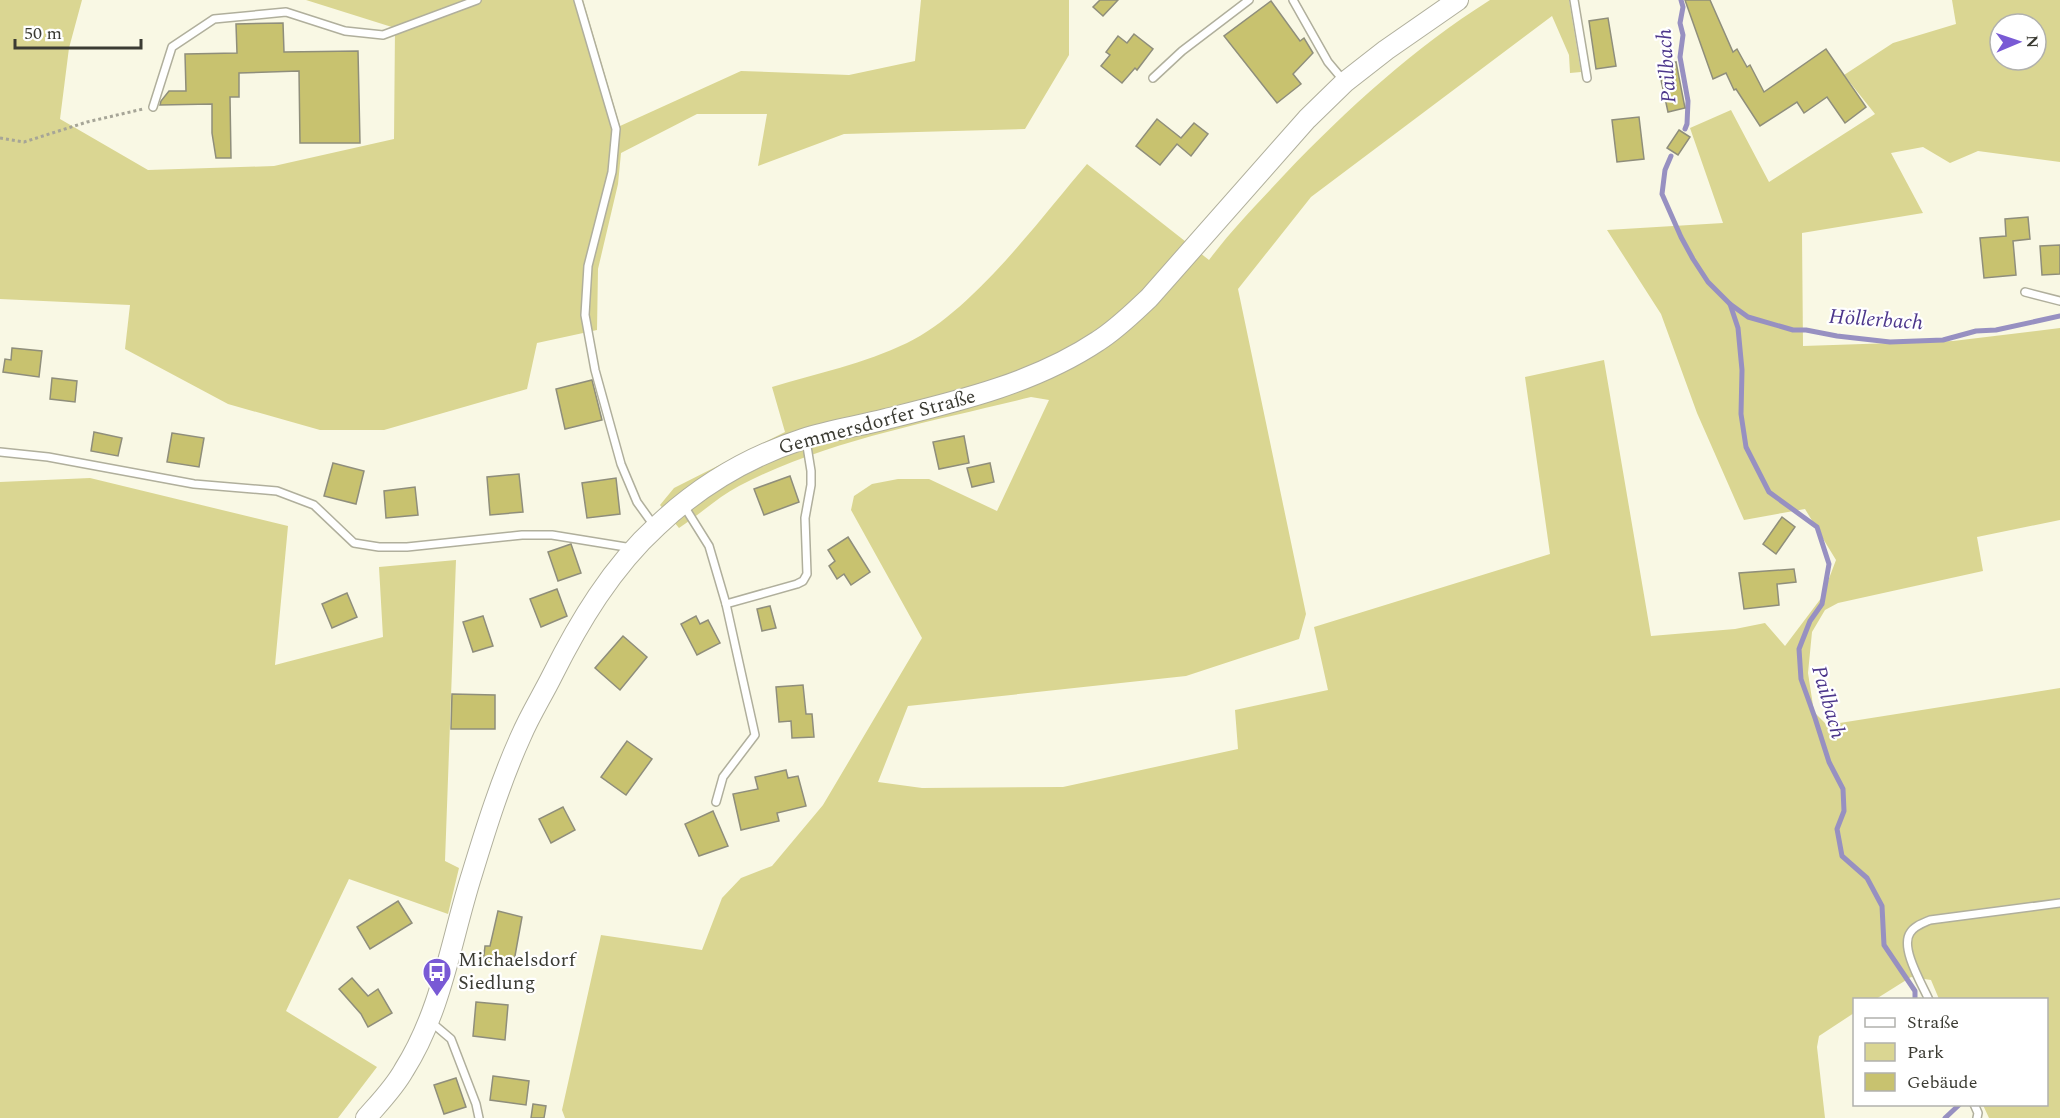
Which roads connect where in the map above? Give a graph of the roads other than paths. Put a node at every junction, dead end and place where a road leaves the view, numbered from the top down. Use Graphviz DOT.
graph roads {
  1 [pos="477,0"];
  2 [pos="578,0"];
  3 [pos="1249,0"];
  4 [pos="1293,0"];
  5 [pos="1457,0"];
  6 [pos="1574,0"];
  7 [pos="1154,78"];
  8 [pos="1587,78"];
  9 [pos="1345,82"];
  10 [pos="153,107"];
  11 [pos="2025,292"];
  12 [pos="2060,301"];
  13 [pos="806,438"];
  14 [pos="0,452"];
  15 [pos="682,504"];
  16 [pos="656,527"];
  17 [pos="635,549"];
  18 [pos="726,604"];
  19 [pos="716,802"];
  20 [pos="2060,903"];
  21 [pos="1929,998"];
  22 [pos="429,1020"];
  23 [pos="366,1118"];
  24 [pos="479,1118"];
  1 -- 10 [label="lane"];
  2 -- 16 [label="lane"];
  3 -- 7 [label="lane"];
  4 -- 9 [label="lane"];
  5 -- 9 [label="main road, Gemmersdorfer Straße"];
  6 -- 8 [label="lane"];
  9 -- 13 [label="main road, Gemmersdorfer Straße"];
  11 -- 12 [label="lane"];
  13 -- 15 [label="main road, Gemmersdorfer Straße"];
  13 -- 18 [label="lane"];
  14 -- 17 [label="lane"];
  15 -- 16 [label="main road, Gemmersdorfer Straße"];
  15 -- 18 [label="lane"];
  16 -- 17 [label="main road, Gemmersdorfer Straße"];
  17 -- 22 [label="main road, Gemmersdorfer Straße"];
  18 -- 19 [label="lane"];
  20 -- 21 [label="lane"];
  22 -- 23 [label="main road, Gemmersdorfer Straße"];
  22 -- 24 [label="lane"];
}
